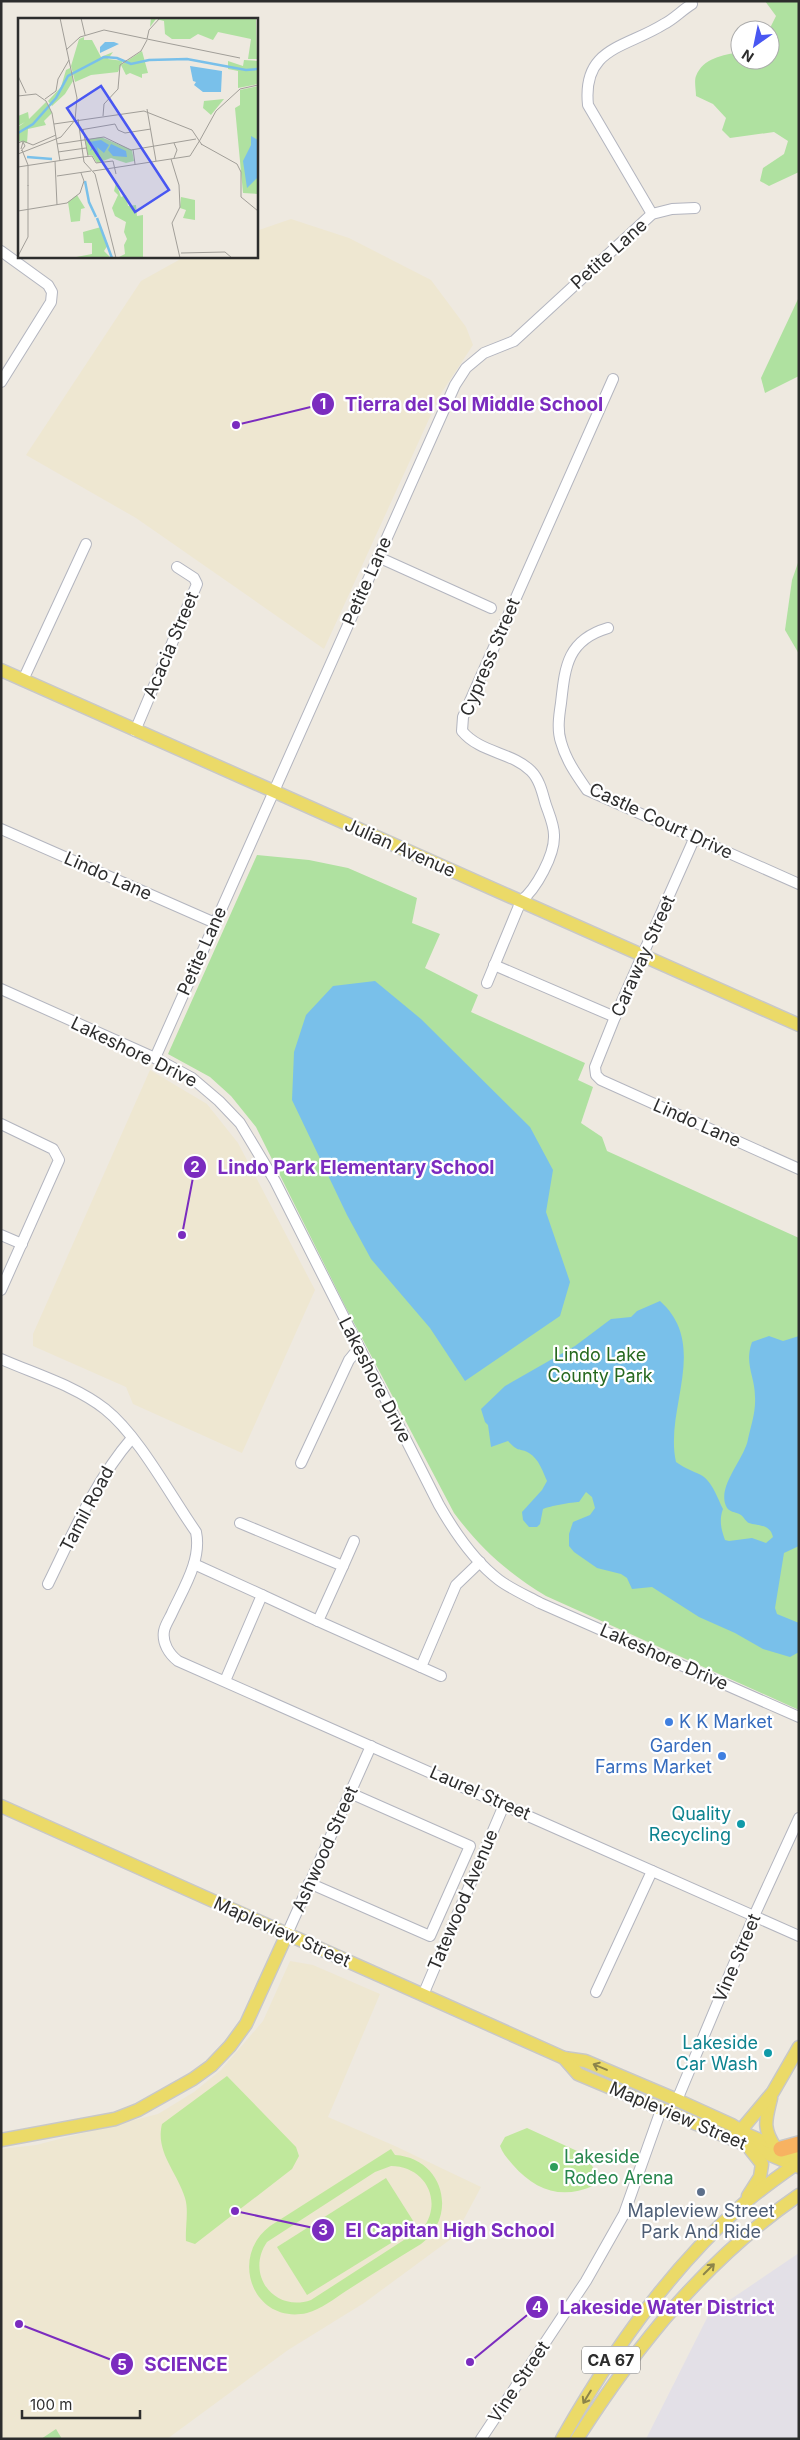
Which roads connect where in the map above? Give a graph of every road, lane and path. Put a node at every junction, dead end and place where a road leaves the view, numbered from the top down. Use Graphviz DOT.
graph roads {
  1 [pos="692,4"];
  2 [pos="695,208"];
  3 [pos="652,214"];
  4 [pos="1,251"];
  5 [pos="4,370"];
  6 [pos="612,379"];
  7 [pos="1,382"];
  8 [pos="86,544"];
  9 [pos="378,557"];
  10 [pos="177,567"];
  11 [pos="491,608"];
  12 [pos="608,628"];
  13 [pos="1,670"];
  14 [pos="23,680"];
  15 [pos="135,731"];
  16 [pos="274,792"];
  17 [pos="1,829"];
  18 [pos="695,837"];
  19 [pos="799,884"];
  20 [pos="521,901"];
  21 [pos="215,923"];
  22 [pos="643,955"];
  23 [pos="494,965"];
  24 [pos="487,983"];
  25 [pos="1,989"];
  26 [pos="615,1017"];
  27 [pos="799,1025"];
  28 [pos="154,1058"];
  29 [pos="596,1075"];
  30 [pos="1,1124"];
  31 [pos="799,1169"];
  32 [pos="1,1235"];
  33 [pos="22,1244"];
  34 [pos="1,1290"];
  35 [pos="358,1348"];
  36 [pos="1,1359"];
  37 [pos="132,1438"];
  38 [pos="301,1463"];
  39 [pos="240,1523"];
  40 [pos="354,1541"];
  41 [pos="480,1562"];
  42 [pos="194,1564"];
  43 [pos="343,1566"];
  44 [pos="48,1584"];
  45 [pos="262,1595"];
  46 [pos="318,1621"];
  47 [pos="421,1667"];
  48 [pos="441,1676"];
  49 [pos="225,1681"];
  50 [pos="799,1717"];
  51 [pos="371,1746"];
  52 [pos="350,1792"];
  53 [pos="504,1805"];
  54 [pos="1,1806"];
  55 [pos="799,1818"];
  56 [pos="652,1871"];
  57 [pos="310,1883"];
  58 [pos="754,1916"];
  59 [pos="287,1934"];
  60 [pos="799,1936"];
  61 [pos="596,1992"];
  62 [pos="423,1995"];
  63 [pos="799,2047"];
  64 [pos="564,2058"];
  65 [pos="773,2092"];
  66 [pos="677,2100"];
  67 [pos="661,2110"];
  68 [pos="739,2138"];
  69 [pos="1,2140"];
  70 [pos="799,2144"];
  71 [pos="778,2148"];
  72 [pos="798,2163"];
  73 [pos="799,2184"];
  74 [pos="793,2201"];
  75 [pos="741,2206"];
  76 [pos="572,2422"];
  77 [pos="481,2439"];
  78 [pos="557,2439"];
  79 [pos="562,2439"];
  80 [pos="577,2439"];
  1 -- 3 [label="street"];
  2 -- 3 [label="street, Petite Lane"];
  3 -- 9 [label="street, Petite Lane"];
  4 -- 5 [label="street"];
  5 -- 7 [label="street"];
  6 -- 20 [label="street, Cypress Street"];
  8 -- 14 [label="street"];
  9 -- 11 [label="street"];
  9 -- 16 [label="street, Petite Lane"];
  10 -- 15 [label="street, Acacia Street"];
  12 -- 18 [label="street, Castle Court Drive"];
  13 -- 14 [label="main road, Julian Avenue"];
  14 -- 15 [label="main road, Julian Avenue"];
  15 -- 16 [label="main road, Julian Avenue"];
  16 -- 20 [label="main road, Julian Avenue"];
  16 -- 21 [label="street, Petite Lane"];
  17 -- 21 [label="street, Lindo Lane"];
  18 -- 19 [label="street, Castle Court Drive"];
  18 -- 22 [label="street, Caraway Street"];
  20 -- 22 [label="main road, Julian Avenue"];
  20 -- 23 [label="street, Cypress Street"];
  21 -- 28 [label="street, Petite Lane"];
  22 -- 26 [label="street, Caraway Street"];
  22 -- 27 [label="main road, Julian Avenue"];
  23 -- 24 [label="street, Cypress Street"];
  23 -- 26 [label="street"];
  25 -- 28 [label="street, Lakeshore Drive"];
  26 -- 29 [label="street, Caraway Street"];
  28 -- 35 [label="street, Lakeshore Drive"];
  29 -- 31 [label="street, Lindo Lane"];
  30 -- 33 [label="street"];
  32 -- 33 [label="street"];
  33 -- 34 [label="street"];
  35 -- 38 [label="street"];
  35 -- 41 [label="street, Lakeshore Drive"];
  36 -- 37 [label="street"];
  37 -- 42 [label="street"];
  37 -- 44 [label="street, Tamil Road"];
  39 -- 43 [label="street"];
  40 -- 43 [label="street"];
  41 -- 47 [label="street"];
  41 -- 50 [label="street, Lakeshore Drive"];
  42 -- 45 [label="street"];
  42 -- 49 [label="street, Laurel Street"];
  43 -- 46 [label="street"];
  45 -- 46 [label="street"];
  45 -- 49 [label="street"];
  46 -- 47 [label="street"];
  47 -- 48 [label="street"];
  49 -- 51 [label="street, Laurel Street"];
  51 -- 52 [label="street, Ashwood Street"];
  51 -- 53 [label="street, Laurel Street"];
  52 -- 57 [label="street, Ashwood Street"];
  52 -- 57 [label="street"];
  53 -- 56 [label="street, Laurel Street"];
  53 -- 62 [label="street, Tatewood Avenue"];
  54 -- 59 [label="main road, Mapleview Street"];
  55 -- 58 [label="street, Vine Street"];
  56 -- 58 [label="street, Laurel Street"];
  56 -- 61 [label="street"];
  57 -- 59 [label="street, Ashwood Street"];
  58 -- 60 [label="street, Laurel Street"];
  58 -- 66 [label="street, Vine Street"];
  59 -- 62 [label="main road, Mapleview Street"];
  59 -- 69 [label="main road, Ashwood Street"];
  62 -- 64 [label="main road, Mapleview Street"];
  63 -- 65 [label="main road"];
  66 -- 64 [label="main road, Mapleview Street, one-way"];
  64 -- 67 [label="main road, Mapleview Street"];
  65 -- 68 [label="main road"];
  65 -- 71 [label="main road"];
  66 -- 68 [label="main road, Mapleview Street"];
  67 -- 68 [label="main road, Mapleview Street"];
  67 -- 77 [label="street, Vine Street"];
  68 -- 71 [label="main road, Mapleview Street"];
  68 -- 72 [label="main road, Mapleview Street"];
  68 -- 75 [label="main road"];
  70 -- 71 [label="highway"];
  71 -- 72 [label="main road, Mapleview Street"];
  72 -- 75 [label="main road, CA 67"];
  73 -- 74 [label="main road"];
  80 -- 74 [label="main road, CA 67, one-way"];
  75 -- 76 [label="main road, CA 67, one-way"];
  76 -- 78 [label="main road"];
  76 -- 79 [label="main road, CA 67"];
}
